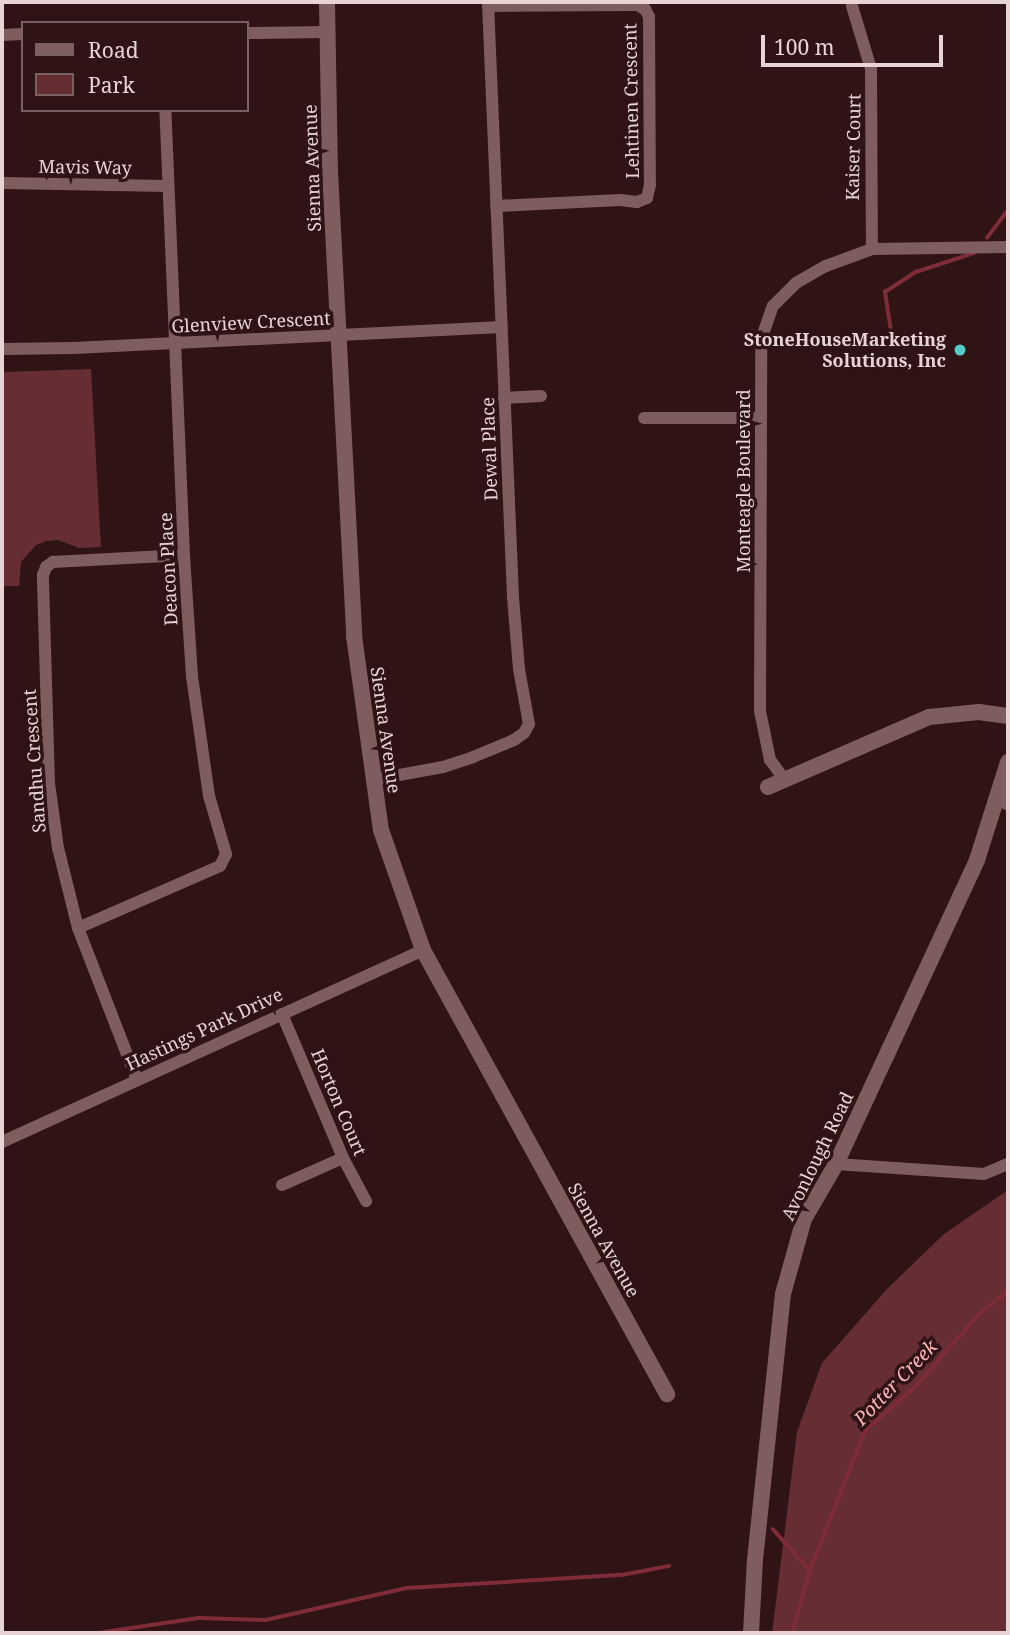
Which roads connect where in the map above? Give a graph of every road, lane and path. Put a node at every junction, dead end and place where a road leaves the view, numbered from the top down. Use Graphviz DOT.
graph roads {
  1 [pos="327,2"];
  2 [pos="488,4"];
  3 [pos="852,6"];
  4 [pos="327,32"];
  5 [pos="248,33"];
  6 [pos="21,34"];
  7 [pos="2,35"];
  8 [pos="165,112"];
  9 [pos="2,183"];
  10 [pos="168,186"];
  11 [pos="496,206"];
  12 [pos="1008,247"];
  13 [pos="872,249"];
  14 [pos="501,327"];
  15 [pos="338,335"];
  16 [pos="174,343"];
  17 [pos="2,349"];
  18 [pos="541,397"];
  19 [pos="505,398"];
  20 [pos="644,418"];
  21 [pos="760,418"];
  22 [pos="184,555"];
  23 [pos="1008,716"];
  24 [pos="1008,762"];
  25 [pos="784,779"];
  26 [pos="372,780"];
  27 [pos="768,787"];
  28 [pos="1003,801"];
  29 [pos="78,928"];
  30 [pos="423,950"];
  31 [pos="282,1014"];
  32 [pos="137,1080"];
  33 [pos="2,1142"];
  34 [pos="343,1158"];
  35 [pos="836,1164"];
  36 [pos="1008,1164"];
  37 [pos="282,1185"];
  38 [pos="366,1201"];
  39 [pos="667,1394"];
  40 [pos="751,1633"];
  1 -- 4 [label="street, Sienna Avenue"];
  2 -- 11 [label="street, Dewal Place"];
  2 -- 11 [label="street, Lehtinen Crescent"];
  3 -- 13 [label="street, Kaiser Court"];
  4 -- 5 [label="street"];
  4 -- 15 [label="street, Sienna Avenue"];
  6 -- 7 [label="street"];
  8 -- 10 [label="street, Deacon Place"];
  9 -- 10 [label="street, Mavis Way"];
  10 -- 16 [label="street, Deacon Place"];
  11 -- 14 [label="street, Dewal Place"];
  12 -- 13 [label="street, Monteagle Boulevard"];
  13 -- 21 [label="street, Monteagle Boulevard"];
  14 -- 15 [label="street, Glenview Crescent"];
  14 -- 19 [label="street, Dewal Place"];
  15 -- 16 [label="street, Glenview Crescent"];
  15 -- 26 [label="street, Sienna Avenue"];
  16 -- 17 [label="street, Glenview Crescent"];
  16 -- 22 [label="street, Deacon Place"];
  18 -- 19 [label="street"];
  19 -- 26 [label="street, Dewal Place"];
  20 -- 21 [label="street"];
  21 -- 25 [label="street, Monteagle Boulevard"];
  22 -- 29 [label="street, Deacon Place"];
  22 -- 29 [label="street, Sandhu Crescent"];
  23 -- 25 [label="street"];
  24 -- 28 [label="street, Avonlough Road"];
  25 -- 27 [label="street"];
  26 -- 30 [label="street, Sienna Avenue"];
  28 -- 35 [label="street, Avonlough Road"];
  29 -- 32 [label="street, Sandhu Crescent"];
  30 -- 31 [label="street, Hastings Park Drive"];
  30 -- 39 [label="street, Sienna Avenue"];
  31 -- 32 [label="street, Hastings Park Drive"];
  31 -- 34 [label="street, Horton Court"];
  32 -- 33 [label="street, Hastings Park Drive"];
  34 -- 37 [label="street"];
  34 -- 38 [label="street, Horton Court"];
  35 -- 36 [label="street"];
  35 -- 40 [label="street, Avonlough Road"];
}
